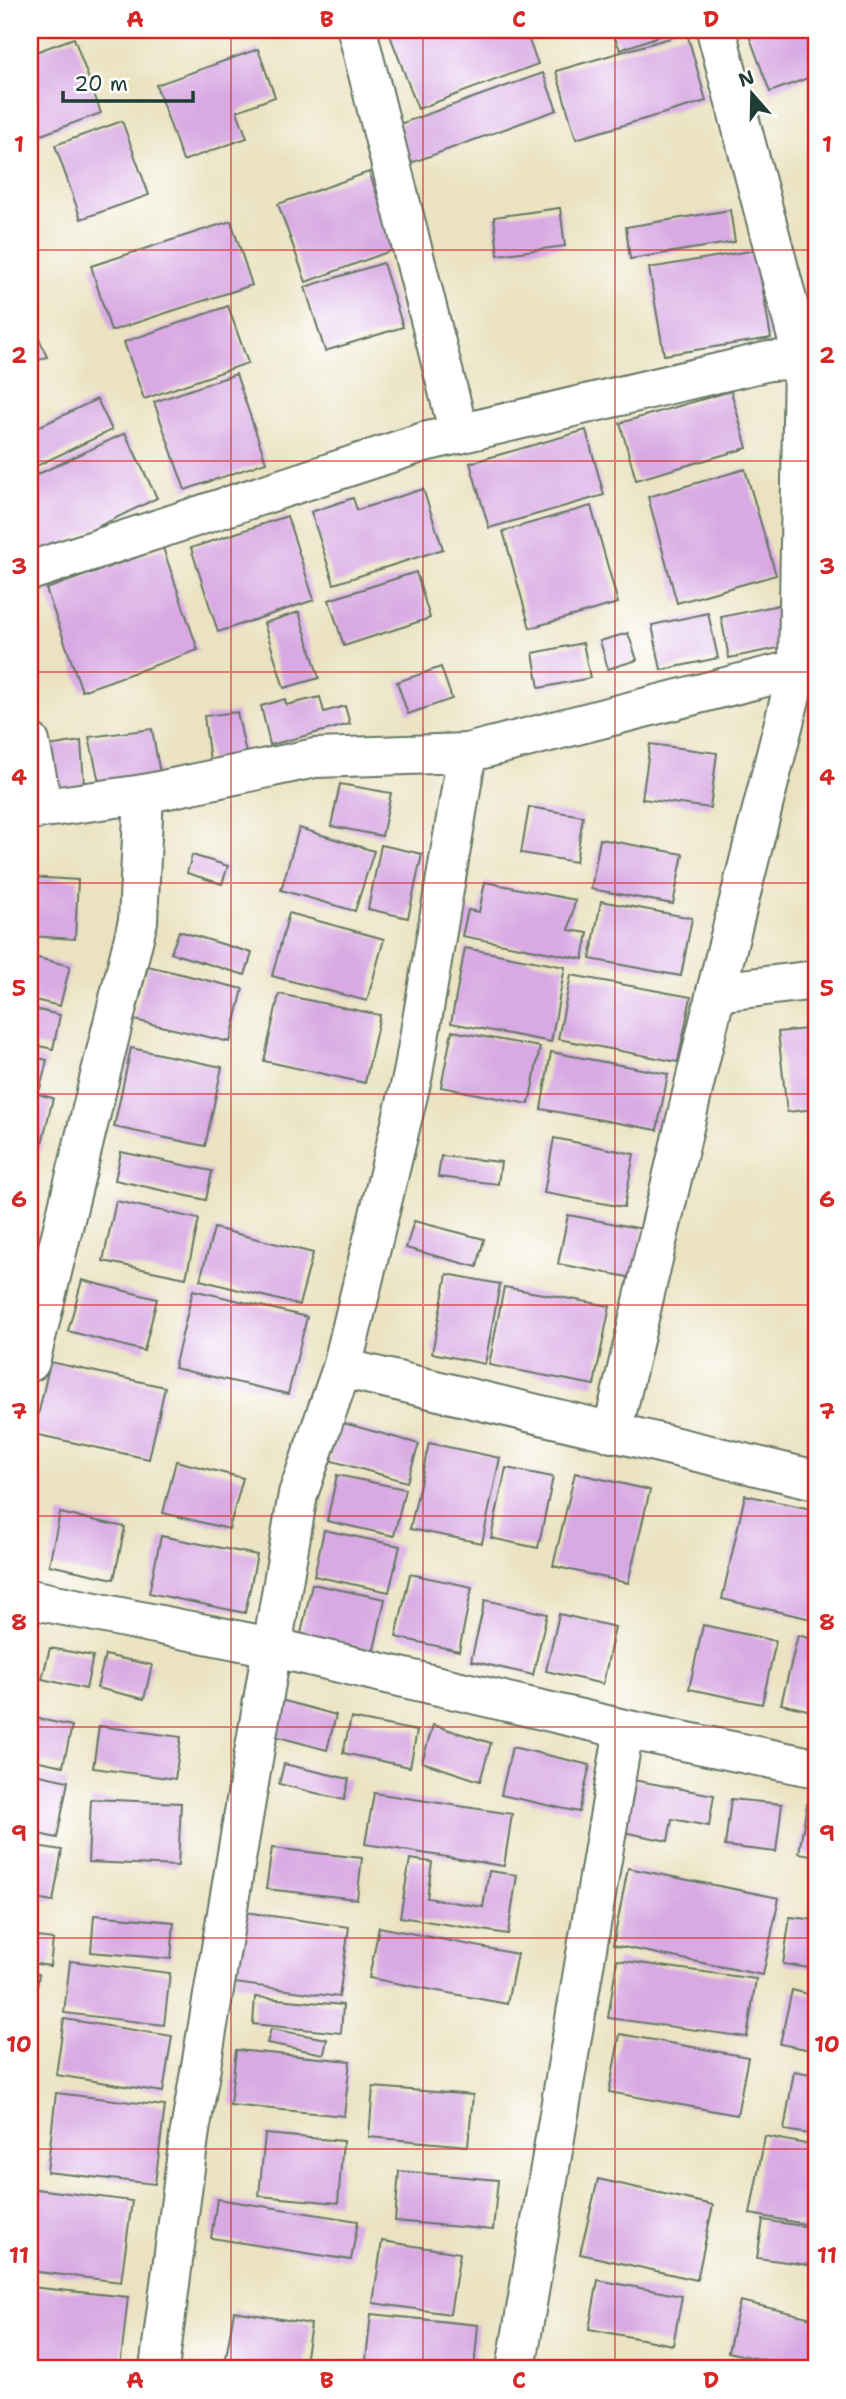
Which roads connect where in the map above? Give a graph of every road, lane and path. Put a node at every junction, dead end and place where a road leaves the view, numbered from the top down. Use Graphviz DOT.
graph roads {
  1 [pos="357,30"];
  2 [pos="716,30"];
  3 [pos="810,359"];
  4 [pos="459,434"];
  5 [pos="30,571"];
  6 [pos="808,575"];
  7 [pos="807,665"];
  8 [pos="30,742"];
  9 [pos="467,753"];
  10 [pos="144,794"];
  11 [pos="37,809"];
  12 [pos="816,980"];
  13 [pos="716,992"];
  14 [pos="30,1362"];
  15 [pos="342,1368"];
  16 [pos="612,1433"];
  17 [pos="816,1480"];
  18 [pos="30,1599"];
  19 [pos="271,1647"];
  20 [pos="624,1729"];
  21 [pos="816,1768"];
  22 [pos="159,2369"];
  23 [pos="516,2369"];
  1 -- 4 [label="street"];
  2 -- 3 [label="street"];
  3 -- 4 [label="street"];
  3 -- 6 [label="street"];
  4 -- 5 [label="street"];
  6 -- 7 [label="street"];
  7 -- 9 [label="street"];
  7 -- 13 [label="street"];
  8 -- 11 [label="street"];
  9 -- 10 [label="street"];
  9 -- 15 [label="street"];
  10 -- 11 [label="street"];
  10 -- 14 [label="street"];
  12 -- 13 [label="street"];
  13 -- 16 [label="street"];
  15 -- 16 [label="street"];
  15 -- 19 [label="street"];
  16 -- 17 [label="street"];
  18 -- 19 [label="street"];
  19 -- 20 [label="street"];
  19 -- 22 [label="street"];
  20 -- 21 [label="street"];
  20 -- 23 [label="street"];
}
